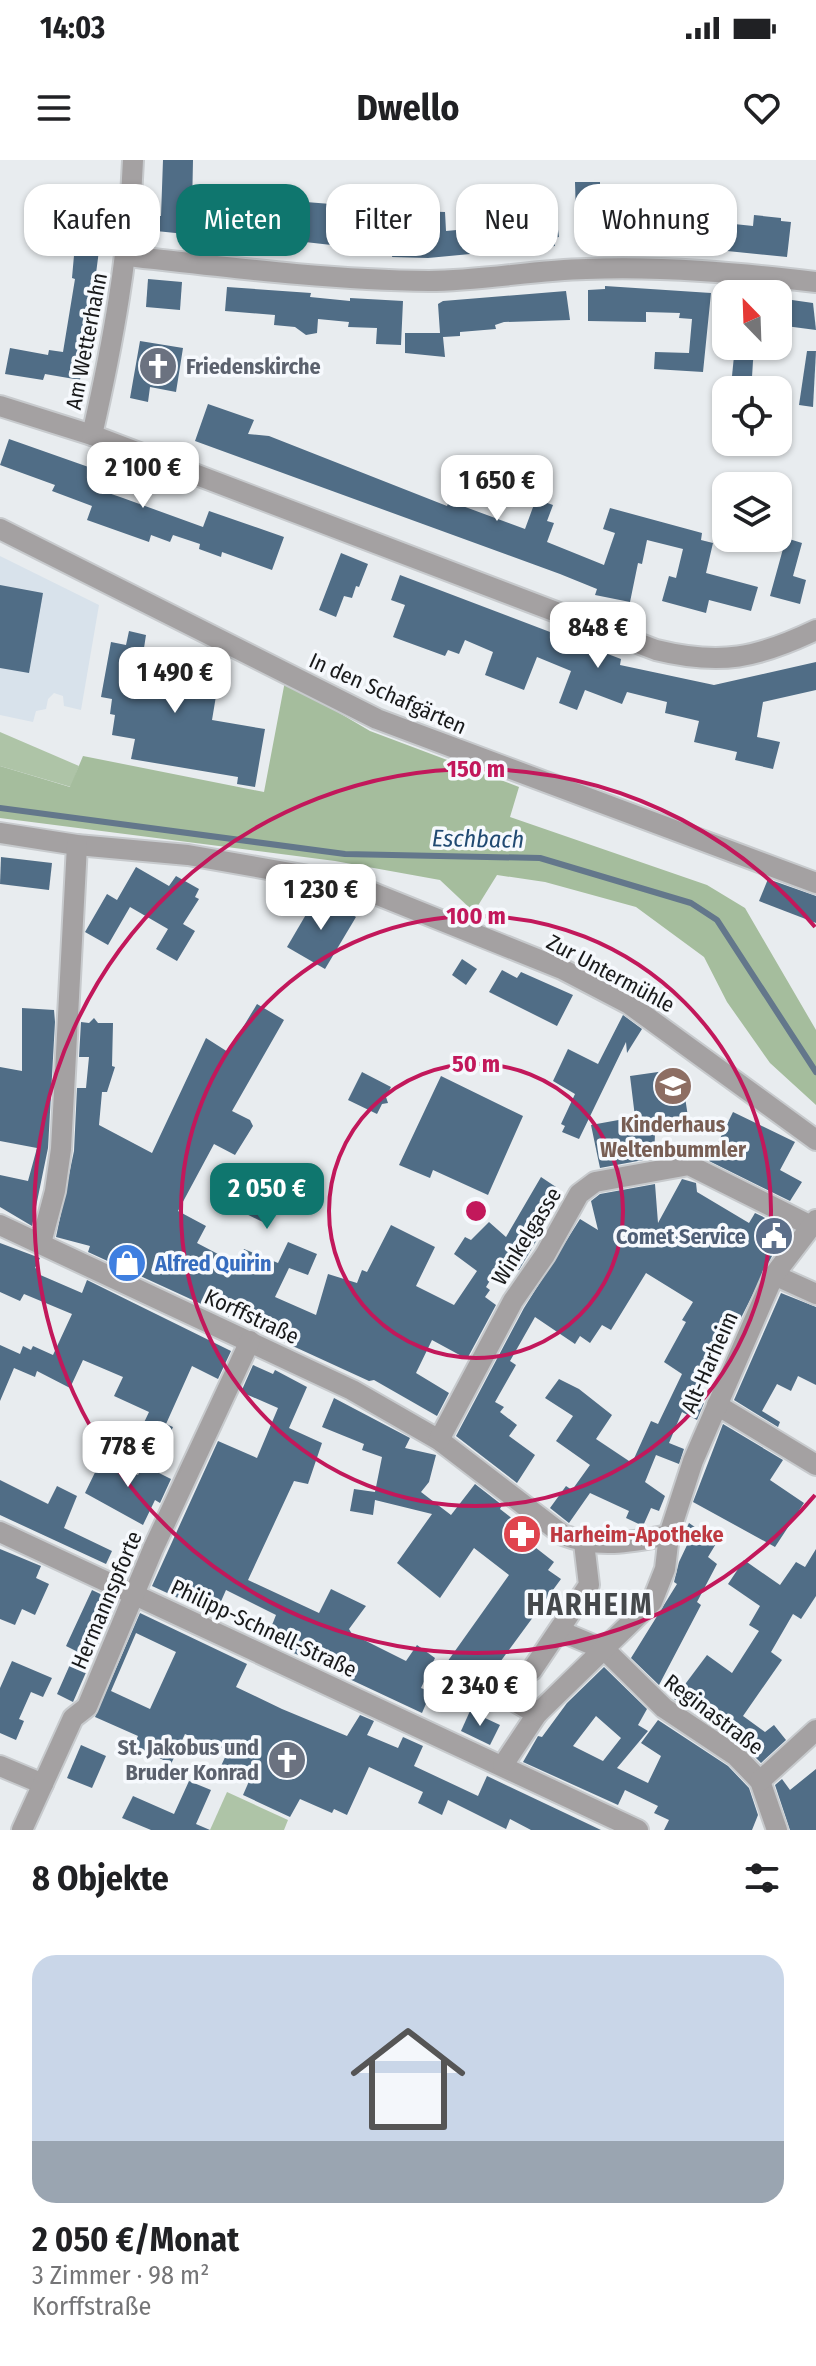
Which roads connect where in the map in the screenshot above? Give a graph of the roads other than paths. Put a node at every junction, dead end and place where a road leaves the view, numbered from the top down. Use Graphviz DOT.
graph roads {
  1 [pos="133,160"];
  2 [pos="132,184"];
  3 [pos="127,256"];
  4 [pos="816,282"];
  5 [pos="0,406"];
  6 [pos="92,435"];
  7 [pos="0,529"];
  8 [pos="816,630"];
  9 [pos="0,833"];
  10 [pos="77,845"];
  11 [pos="816,883"];
  12 [pos="816,1140"];
  13 [pos="814,1223"];
  14 [pos="0,1225"];
  15 [pos="41,1243"];
  16 [pos="774,1275"];
  17 [pos="816,1294"];
  18 [pos="250,1341"];
  19 [pos="717,1405"];
  20 [pos="439,1440"];
  21 [pos="816,1465"];
  22 [pos="0,1532"];
  23 [pos="669,1535"];
  24 [pos="584,1543"];
  25 [pos="136,1596"];
  26 [pos="560,1631"];
  27 [pos="605,1650"];
  28 [pos="537,1714"];
  29 [pos="816,1730"];
  30 [pos="503,1765"];
  31 [pos="0,1766"];
  32 [pos="760,1781"];
  33 [pos="43,1784"];
  34 [pos="22,1830"];
  35 [pos="638,1830"];
  36 [pos="777,1830"];
  1 -- 2 [label="street, Am Wetterhahn"];
  3 -- 4 [label="street"];
  3 -- 6 [label="street, Am Wetterhahn"];
  5 -- 6 [label="street"];
  6 -- 8 [label="street"];
  7 -- 11 [label="street, In den Schafgärten"];
  9 -- 10 [label="street, Zur Untermühle"];
  10 -- 12 [label="street, Zur Untermühle"];
  10 -- 15 [label="street"];
  13 -- 16 [label="street, Alt-Harheim"];
  13 -- 20 [label="street, Winkelgasse"];
  14 -- 15 [label="street, Korffstraße"];
  15 -- 18 [label="street, Korffstraße"];
  16 -- 17 [label="street"];
  16 -- 19 [label="street, Alt-Harheim"];
  18 -- 20 [label="street, Korffstraße"];
  18 -- 25 [label="street, Hermannspforte"];
  19 -- 21 [label="street"];
  19 -- 23 [label="street, Alt-Harheim"];
  20 -- 24 [label="street"];
  22 -- 25 [label="street, Philipp-Schnell-Straße"];
  23 -- 24 [label="street"];
  23 -- 27 [label="street, Alt-Harheim"];
  24 -- 26 [label="street"];
  25 -- 30 [label="street, Philipp-Schnell-Straße"];
  25 -- 33 [label="street, Hermannspforte"];
  26 -- 27 [label="street"];
  26 -- 28 [label="street"];
  27 -- 28 [label="street, Alt-Harheim"];
  27 -- 32 [label="street, Reginastraße"];
  28 -- 30 [label="street, Alt-Harheim"];
  29 -- 32 [label="street, Reginastraße"];
  30 -- 35 [label="street, Philipp-Schnell-Straße"];
  31 -- 33 [label="street"];
  32 -- 36 [label="street, Reginastraße"];
  33 -- 34 [label="street, Hermannspforte"];
}
